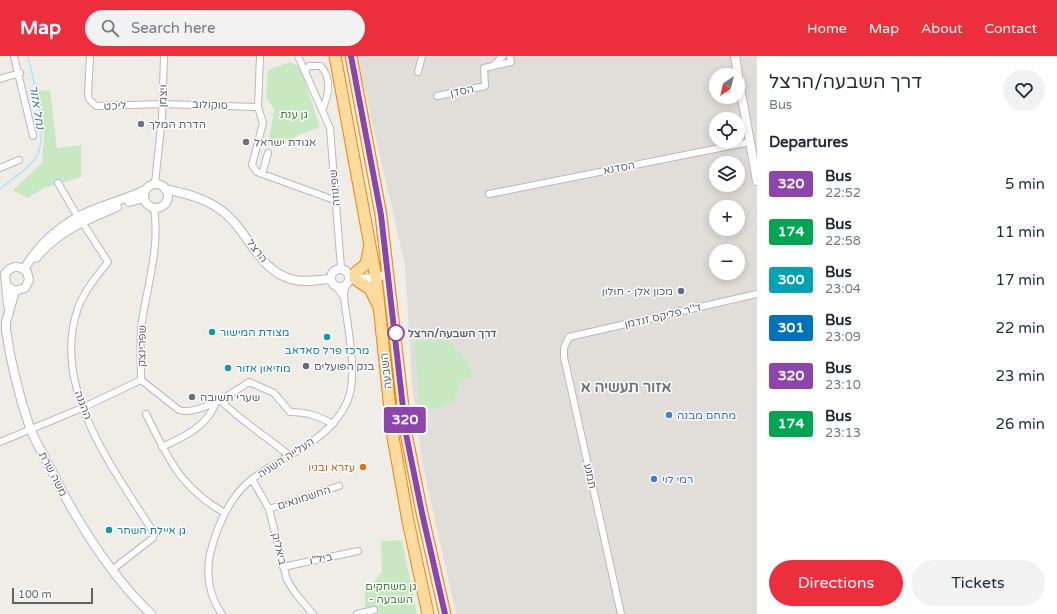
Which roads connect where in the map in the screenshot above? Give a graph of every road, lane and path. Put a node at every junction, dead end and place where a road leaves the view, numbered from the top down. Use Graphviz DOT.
graph roads {
  1 [pos="14,56"];
  2 [pos="90,56"];
  3 [pos="164,56"];
  4 [pos="260,56"];
  5 [pos="298,56"];
  6 [pos="335,56"];
  7 [pos="351,56"];
  8 [pos="422,56"];
  9 [pos="503,56"];
  10 [pos="510,56"];
  11 [pos="734,56"];
  12 [pos="492,66"];
  13 [pos="737,68"];
  14 [pos="305,71"];
  15 [pos="418,72"];
  16 [pos="20,73"];
  17 [pos="0,80"];
  18 [pos="437,96"];
  19 [pos="163,104"];
  20 [pos="743,104"];
  21 [pos="258,107"];
  22 [pos="322,110"];
  23 [pos="33,136"];
  24 [pos="750,142"];
  25 [pos="268,153"];
  26 [pos="19,160"];
  27 [pos="0,168"];
  28 [pos="262,174"];
  29 [pos="757,181"];
  30 [pos="58,183"];
  31 [pos="155,183"];
  32 [pos="167,192"];
  33 [pos="144,194"];
  34 [pos="489,194"];
  35 [pos="337,200"];
  36 [pos="154,208"];
  37 [pos="80,219"];
  38 [pos="368,232"];
  39 [pos="341,268"];
  40 [pos="25,270"];
  41 [pos="389,273"];
  42 [pos="376,275"];
  43 [pos="3,278"];
  44 [pos="351,278"];
  45 [pos="330,279"];
  46 [pos="336,286"];
  47 [pos="15,291"];
  48 [pos="757,294"];
  49 [pos="344,297"];
  50 [pos="9,312"];
  51 [pos="380,312"];
  52 [pos="569,338"];
  53 [pos="141,380"];
  54 [pos="218,401"];
  55 [pos="82,408"];
  56 [pos="146,414"];
  57 [pos="333,424"];
  58 [pos="31,430"];
  59 [pos="0,442"];
  60 [pos="162,447"];
  61 [pos="290,456"];
  62 [pos="252,479"];
  63 [pos="339,486"];
  64 [pos="269,509"];
  65 [pos="224,513"];
  66 [pos="358,551"];
  67 [pos="283,567"];
  68 [pos="113,569"];
  69 [pos="374,610"];
  70 [pos="220,613"];
  71 [pos="151,614"];
  72 [pos="313,614"];
  73 [pos="357,614"];
  74 [pos="428,614"];
  75 [pos="445,614"];
  76 [pos="621,614"];
  1 -- 16 [label="street"];
  2 -- 19 [label="street, ליכט"];
  3 -- 19 [label="street, ויצמן"];
  4 -- 21 [label="street"];
  5 -- 14 [label="street, שפינוזה"];
  6 -- 38 [label="highway, השבעה"];
  7 -- 41 [label="highway, השבעה"];
  8 -- 15 [label="street"];
  9 -- 12 [label="street, הסדן"];
  10 -- 12 [label="street"];
  11 -- 13 [label="street"];
  12 -- 18 [label="street, הסדן"];
  14 -- 22 [label="street, שפינוזה"];
  14 -- 22 [label="street"];
  16 -- 17 [label="street"];
  16 -- 23 [label="street"];
  19 -- 21 [label="street, סוקולוב"];
  19 -- 31 [label="street, ויצמן"];
  20 -- 24 [label="street"];
  21 -- 28 [label="street"];
  22 -- 35 [label="street, שפינוזה"];
  24 -- 29 [label="street"];
  24 -- 34 [label="street, הסדנא"];
  25 -- 28 [label="street"];
  26 -- 27 [label="street"];
  28 -- 35 [label="street"];
  30 -- 37 [label="street, ההגנה"];
  31 -- 32 [label="street"];
  31 -- 33 [label="street"];
  32 -- 36 [label="street"];
  32 -- 45 [label="street, הרצל"];
  33 -- 36 [label="street"];
  33 -- 37 [label="street"];
  35 -- 39 [label="street, שפינוזה"];
  36 -- 53 [label="street, שפרינצק"];
  37 -- 40 [label="street"];
  37 -- 55 [label="street, ההגנה"];
  38 -- 42 [label="highway, השבעה"];
  38 -- 44 [label="highway"];
  39 -- 44 [label="street"];
  39 -- 45 [label="street"];
  40 -- 43 [label="street"];
  40 -- 47 [label="street"];
  41 -- 42 [label="street"];
  41 -- 75 [label="highway, השבעה"];
  42 -- 44 [label="street"];
  42 -- 51 [label="highway, השבעה"];
  43 -- 47 [label="street"];
  43 -- 50 [label="street, משה שרת"];
  44 -- 46 [label="street"];
  44 -- 49 [label="street, העלייה השניה"];
  44 -- 51 [label="highway"];
  45 -- 46 [label="street"];
  46 -- 49 [label="street, העלייה השניה"];
  47 -- 50 [label="street, משה שרת"];
  48 -- 52 [label="street, ד''ר פליקס זנדמן"];
  49 -- 57 [label="street, העלייה השניה"];
  50 -- 58 [label="street, משה שרת"];
  51 -- 74 [label="highway, השבעה"];
  52 -- 76 [label="street, תמנע"];
  53 -- 54 [label="street"];
  53 -- 55 [label="street, שפרינצק"];
  54 -- 57 [label="street"];
  54 -- 60 [label="street"];
  54 -- 61 [label="street"];
  55 -- 58 [label="street, שפרינצק"];
  55 -- 68 [label="street, ההגנה"];
  56 -- 60 [label="street"];
  57 -- 61 [label="street, העלייה השניה"];
  58 -- 59 [label="street, שפרינצק"];
  58 -- 68 [label="street, משה שרת"];
  60 -- 65 [label="street"];
  61 -- 62 [label="street, העלייה השניה"];
  62 -- 64 [label="street, ביאליק"];
  62 -- 65 [label="street, העלייה השניה"];
  63 -- 64 [label="street, החשמונאים"];
  64 -- 67 [label="street, ביאליק"];
  65 -- 70 [label="street, העלייה השניה"];
  66 -- 67 [label="street, ביל\"ו"];
  67 -- 72 [label="street, ביאליק"];
  68 -- 71 [label="street, משה שרת"];
  69 -- 73 [label="street"];
}
